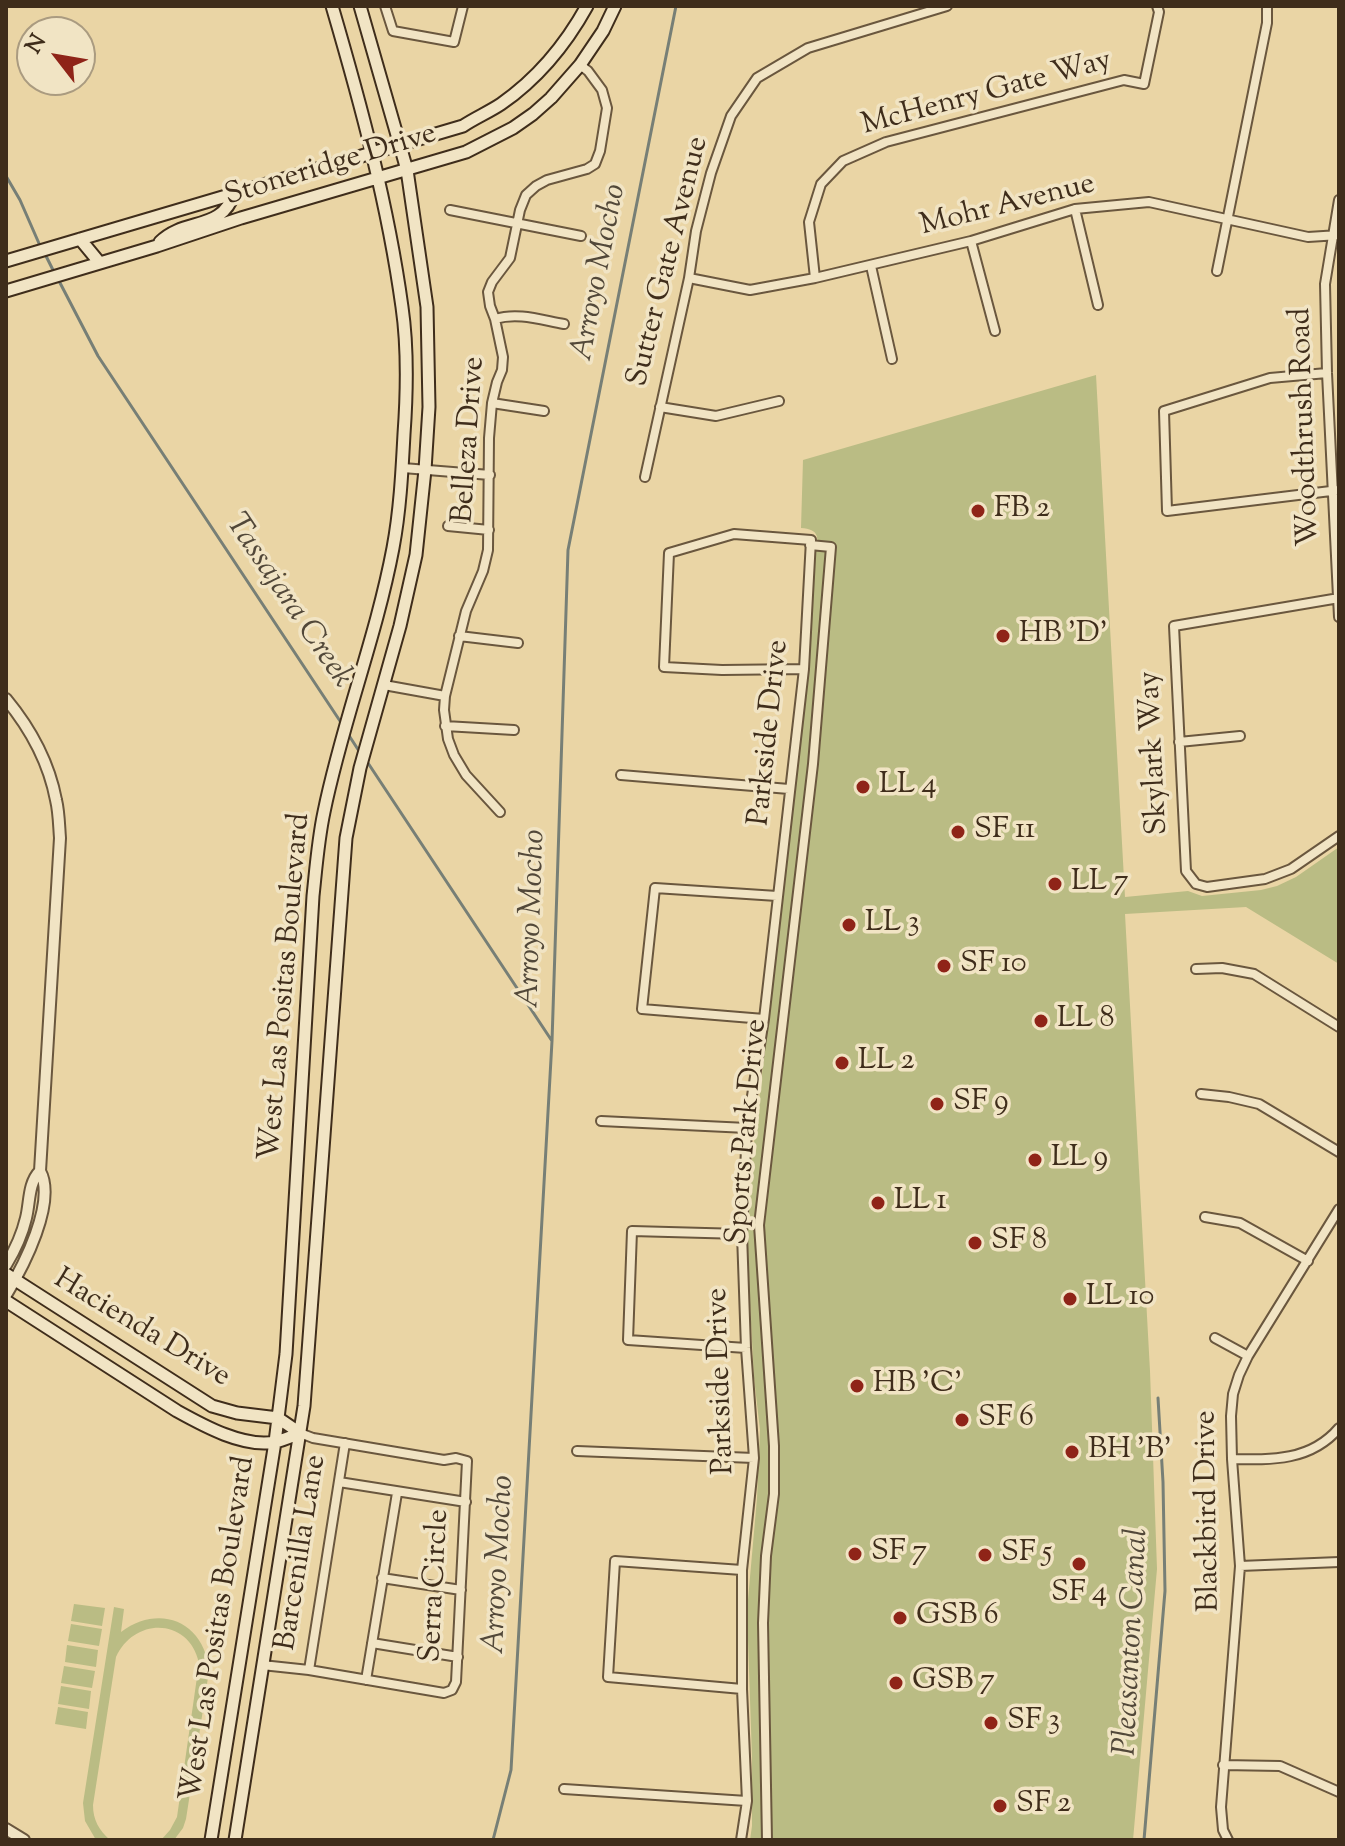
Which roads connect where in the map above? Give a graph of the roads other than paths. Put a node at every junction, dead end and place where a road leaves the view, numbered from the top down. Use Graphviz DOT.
graph roads {
  1 [pos="332,6"];
  2 [pos="360,6"];
  3 [pos="385,6"];
  4 [pos="463,6"];
  5 [pos="587,6"];
  6 [pos="615,6"];
  7 [pos="947,6"];
  8 [pos="1157,6"];
  9 [pos="1267,6"];
  10 [pos="580,65"];
  11 [pos="400,144"];
  12 [pos="372,152"];
  13 [pos="407,170"];
  14 [pos="379,178"];
  15 [pos="234,193"];
  16 [pos="1339,200"];
  17 [pos="1075,209"];
  18 [pos="450,210"];
  19 [pos="1228,219"];
  20 [pos="519,224"];
  21 [pos="581,236"];
  22 [pos="1336,236"];
  23 [pos="80,239"];
  24 [pos="971,241"];
  25 [pos="157,246"];
  26 [pos="6,261"];
  27 [pos="99,262"];
  28 [pos="871,266"];
  29 [pos="1217,271"];
  30 [pos="689,278"];
  31 [pos="815,278"];
  32 [pos="6,291"];
  33 [pos="1098,305"];
  34 [pos="495,319"];
  35 [pos="564,324"];
  36 [pos="995,331"];
  37 [pos="892,359"];
  38 [pos="1327,373"];
  39 [pos="779,401"];
  40 [pos="492,403"];
  41 [pos="660,407"];
  42 [pos="544,411"];
  43 [pos="403,468"];
  44 [pos="425,470"];
  45 [pos="490,475"];
  46 [pos="645,477"];
  47 [pos="1336,490"];
  48 [pos="448,526"];
  49 [pos="489,530"];
  50 [pos="810,543"];
  51 [pos="1338,598"];
  52 [pos="1339,617"];
  53 [pos="459,636"];
  54 [pos="518,643"];
  55 [pos="804,669"];
  56 [pos="384,685"];
  57 [pos="445,696"];
  58 [pos="6,699"];
  59 [pos="445,726"];
  60 [pos="514,730"];
  61 [pos="1240,736"];
  62 [pos="1179,742"];
  63 [pos="621,775"];
  64 [pos="789,789"];
  65 [pos="500,812"];
  66 [pos="1339,836"];
  67 [pos="777,896"];
  68 [pos="1196,969"];
  69 [pos="764,1019"];
  70 [pos="1339,1027"];
  71 [pos="1201,1094"];
  72 [pos="601,1121"];
  73 [pos="747,1128"];
  74 [pos="1339,1152"];
  75 [pos="40,1171"];
  76 [pos="1339,1209"];
  77 [pos="1205,1217"];
  78 [pos="742,1234"];
  79 [pos="1308,1261"];
  80 [pos="6,1265"];
  81 [pos="10,1277"];
  82 [pos="6,1295"];
  83 [pos="6,1301"];
  84 [pos="1215,1338"];
  85 [pos="746,1348"];
  86 [pos="1248,1356"];
  87 [pos="278,1418"];
  88 [pos="1339,1428"];
  89 [pos="300,1433"];
  90 [pos="275,1442"];
  91 [pos="345,1443"];
  92 [pos="577,1451"];
  93 [pos="754,1458"];
  94 [pos="1232,1459"];
  95 [pos="339,1482"];
  96 [pos="397,1493"];
  97 [pos="466,1502"];
  98 [pos="1339,1562"];
  99 [pos="1240,1566"];
  100 [pos="742,1570"];
  101 [pos="382,1578"];
  102 [pos="461,1590"];
  103 [pos="372,1643"];
  104 [pos="458,1657"];
  105 [pos="262,1665"];
  106 [pos="309,1670"];
  107 [pos="366,1680"];
  108 [pos="742,1689"];
  109 [pos="1223,1765"];
  110 [pos="564,1789"];
  111 [pos="1339,1792"];
  112 [pos="747,1801"];
  113 [pos="6,1829"];
  114 [pos="24,1840"];
  115 [pos="211,1840"];
  116 [pos="235,1840"];
  117 [pos="741,1840"];
  118 [pos="767,1840"];
  119 [pos="1228,1840"];
  1 -- 12 [label="main road, West Las Positas Boulevard"];
  2 -- 11 [label="main road, West Las Positas Boulevard"];
  3 -- 4 [label="street"];
  5 -- 11 [label="main road, Stoneridge Drive"];
  6 -- 10 [label="main road, Stoneridge Drive"];
  7 -- 30 [label="street, Sutter Gate Avenue"];
  8 -- 31 [label="street, McHenry Gate Way"];
  9 -- 19 [label="street"];
  10 -- 13 [label="main road, Stoneridge Drive"];
  10 -- 20 [label="street, Belleza Drive"];
  11 -- 12 [label="main road, Stoneridge Drive"];
  11 -- 13 [label="main road, West Las Positas Boulevard"];
  12 -- 14 [label="main road, West Las Positas Boulevard"];
  12 -- 15 [label="main road, Stoneridge Drive"];
  13 -- 14 [label="main road, Stoneridge Drive"];
  13 -- 44 [label="main road, West Las Positas Boulevard"];
  14 -- 25 [label="main road, Stoneridge Drive"];
  14 -- 43 [label="main road, West Las Positas Boulevard"];
  15 -- 23 [label="main road, Stoneridge Drive"];
  15 -- 25 [label="main road"];
  16 -- 22 [label="street, Woodthrush Road"];
  17 -- 19 [label="street, Mohr Avenue"];
  17 -- 24 [label="street, Mohr Avenue"];
  17 -- 33 [label="street"];
  18 -- 20 [label="street"];
  19 -- 22 [label="street, Mohr Avenue"];
  19 -- 29 [label="street"];
  20 -- 21 [label="street"];
  20 -- 34 [label="street, Belleza Drive"];
  22 -- 38 [label="street, Woodthrush Road"];
  23 -- 26 [label="main road, Stoneridge Drive"];
  23 -- 27 [label="main road"];
  24 -- 28 [label="street, Mohr Avenue"];
  24 -- 36 [label="street"];
  25 -- 27 [label="main road, Stoneridge Drive"];
  27 -- 32 [label="main road, Stoneridge Drive"];
  28 -- 31 [label="street, Mohr Avenue"];
  28 -- 37 [label="street"];
  30 -- 31 [label="street, Mohr Avenue"];
  30 -- 41 [label="street, Sutter Gate Avenue"];
  34 -- 35 [label="street"];
  34 -- 40 [label="street, Belleza Drive"];
  38 -- 47 [label="street, Woodthrush Road"];
  38 -- 47 [label="street"];
  39 -- 41 [label="street"];
  40 -- 42 [label="street"];
  40 -- 45 [label="street, Belleza Drive"];
  41 -- 46 [label="street, Sutter Gate Avenue"];
  43 -- 44 [label="street"];
  43 -- 87 [label="main road, West Las Positas Boulevard"];
  44 -- 45 [label="street"];
  44 -- 56 [label="main road, West Las Positas Boulevard"];
  45 -- 49 [label="street, Belleza Drive"];
  47 -- 51 [label="street, Woodthrush Road"];
  48 -- 49 [label="street"];
  49 -- 53 [label="street, Belleza Drive"];
  50 -- 55 [label="street, Parkside Drive"];
  50 -- 55 [label="street"];
  50 -- 118 [label="street, Sports Park Drive"];
  51 -- 52 [label="street, Woodthrush Road"];
  51 -- 62 [label="street, Skylark Way"];
  53 -- 54 [label="street"];
  53 -- 57 [label="street, Belleza Drive"];
  55 -- 64 [label="street, Parkside Drive"];
  56 -- 57 [label="street"];
  56 -- 89 [label="main road, West Las Positas Boulevard"];
  57 -- 59 [label="street, Belleza Drive"];
  58 -- 75 [label="street"];
  59 -- 60 [label="street"];
  59 -- 65 [label="street, Belleza Drive"];
  61 -- 62 [label="street"];
  62 -- 66 [label="street, Skylark Way"];
  63 -- 64 [label="street"];
  64 -- 67 [label="street, Parkside Drive"];
  67 -- 69 [label="street, Parkside Drive"];
  67 -- 69 [label="street"];
  68 -- 70 [label="street"];
  69 -- 73 [label="street, Parkside Drive"];
  71 -- 74 [label="street"];
  72 -- 73 [label="street"];
  73 -- 78 [label="street, Parkside Drive"];
  75 -- 80 [label="street"];
  75 -- 81 [label="street"];
  76 -- 79 [label="street, Blackbird Drive"];
  77 -- 79 [label="street"];
  78 -- 85 [label="street, Parkside Drive"];
  78 -- 85 [label="street"];
  79 -- 86 [label="street, Blackbird Drive"];
  81 -- 82 [label="street"];
  81 -- 87 [label="main road, Hacienda Drive"];
  83 -- 90 [label="main road, Hacienda Drive"];
  84 -- 86 [label="street"];
  85 -- 93 [label="street, Parkside Drive"];
  86 -- 94 [label="street, Blackbird Drive"];
  87 -- 89 [label="main road, Hacienda Drive"];
  87 -- 90 [label="main road, West Las Positas Boulevard"];
  88 -- 94 [label="street"];
  89 -- 90 [label="main road, Hacienda Drive"];
  89 -- 91 [label="street, Serra Circle"];
  89 -- 105 [label="main road, West Las Positas Boulevard"];
  90 -- 115 [label="main road, West Las Positas Boulevard"];
  91 -- 95 [label="street, Barcenilla Lane"];
  91 -- 97 [label="street, Serra Circle"];
  92 -- 93 [label="street"];
  93 -- 100 [label="street, Parkside Drive"];
  94 -- 99 [label="street, Blackbird Drive"];
  95 -- 96 [label="street"];
  95 -- 106 [label="street, Barcenilla Lane"];
  96 -- 97 [label="street"];
  96 -- 101 [label="street"];
  97 -- 102 [label="street, Serra Circle"];
  98 -- 99 [label="street"];
  99 -- 109 [label="street, Blackbird Drive"];
  100 -- 108 [label="street, Parkside Drive"];
  100 -- 108 [label="street"];
  101 -- 102 [label="street"];
  101 -- 103 [label="street"];
  102 -- 104 [label="street, Serra Circle"];
  103 -- 104 [label="street"];
  103 -- 107 [label="street"];
  104 -- 107 [label="street, Serra Circle"];
  105 -- 106 [label="street, Serra Circle"];
  105 -- 116 [label="main road, West Las Positas Boulevard"];
  106 -- 107 [label="street, Serra Circle"];
  108 -- 112 [label="street, Parkside Drive"];
  109 -- 111 [label="street"];
  109 -- 119 [label="street, Blackbird Drive"];
  110 -- 112 [label="street"];
  112 -- 117 [label="street, Parkside Drive"];
  113 -- 114 [label="street"];
}
